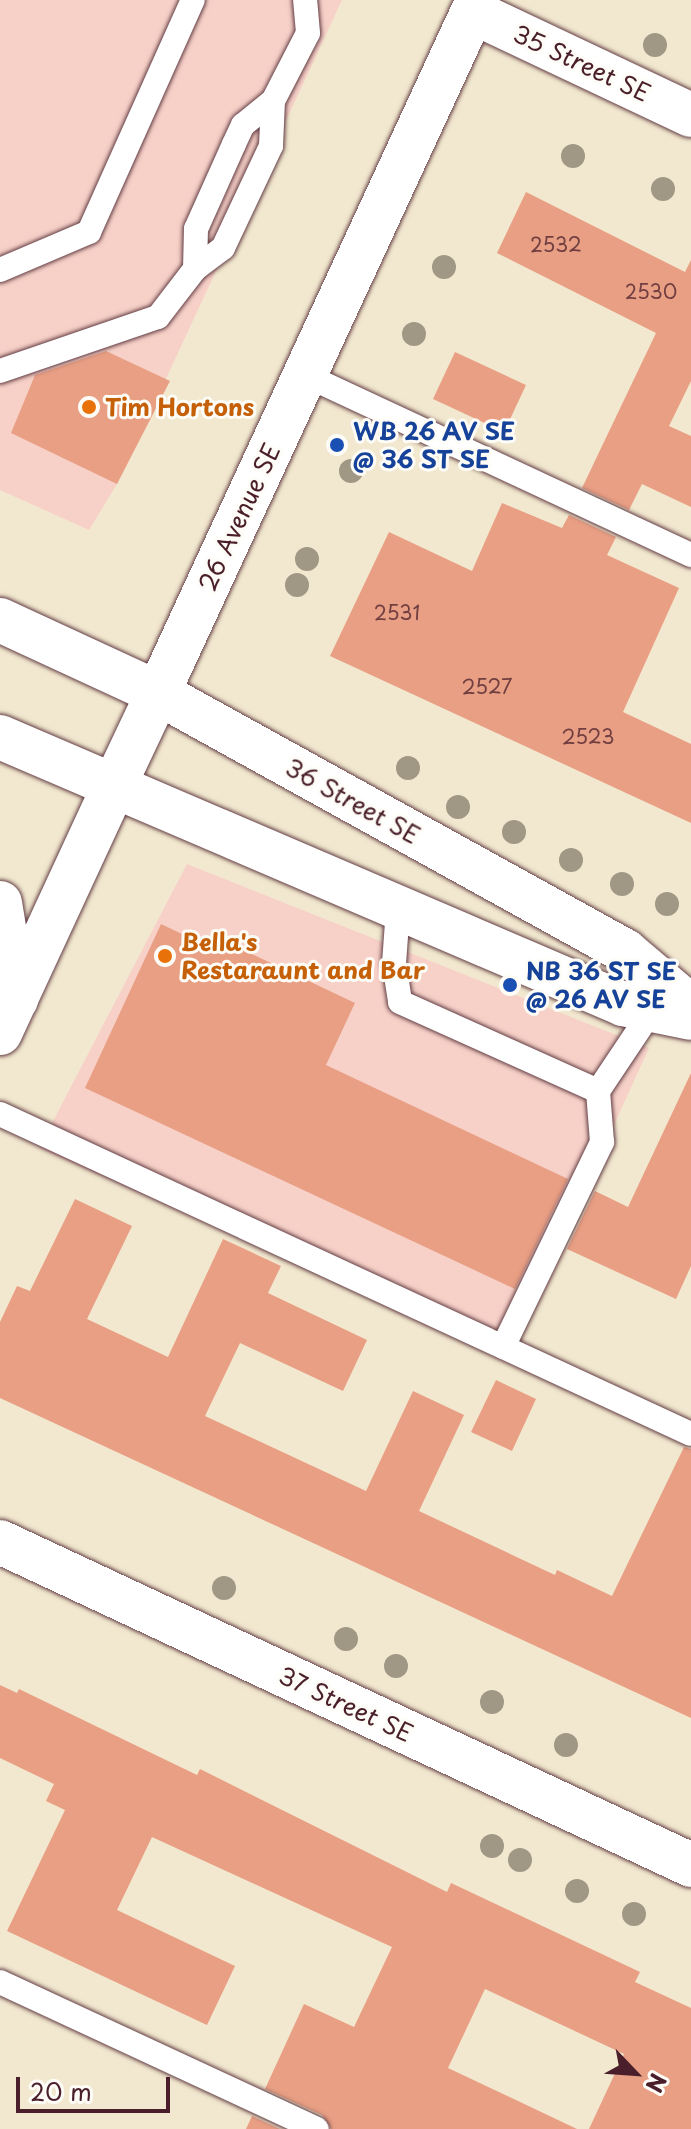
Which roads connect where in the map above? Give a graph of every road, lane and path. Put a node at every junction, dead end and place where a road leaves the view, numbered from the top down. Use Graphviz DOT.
graph roads {
  1 [pos="193,0"];
  2 [pos="305,0"];
  3 [pos="475,6"];
  4 [pos="273,101"];
  5 [pos="691,115"];
  6 [pos="195,269"];
  7 [pos="0,270"];
  8 [pos="0,371"];
  9 [pos="305,375"];
  10 [pos="691,555"];
  11 [pos="0,620"];
  12 [pos="158,693"];
  13 [pos="0,737"];
  14 [pos="113,788"];
  15 [pos="0,903"];
  16 [pos="398,909"];
  17 [pos="678,1012"];
  18 [pos="8,1017"];
  19 [pos="598,1091"];
  20 [pos="0,1114"];
  21 [pos="503,1347"];
  22 [pos="691,1434"];
  23 [pos="0,1542"];
  24 [pos="691,1865"];
  25 [pos="0,1982"];
  26 [pos="316,2129"];
  1 -- 7 [label="lane"];
  2 -- 4 [label="lane"];
  3 -- 5 [label="street, 35 Street SE"];
  3 -- 9 [label="street, 26 Avenue SE"];
  4 -- 6 [label="lane"];
  4 -- 6 [label="lane"];
  6 -- 8 [label="lane"];
  9 -- 10 [label="lane"];
  9 -- 12 [label="street, 26 Avenue SE"];
  11 -- 12 [label="street, 36 Street SE"];
  12 -- 14 [label="street, 26 Avenue SE"];
  12 -- 17 [label="street, 36 Street SE"];
  13 -- 14 [label="street"];
  14 -- 16 [label="street"];
  14 -- 18 [label="street, 26 Avenue SE"];
  15 -- 18 [label="street"];
  16 -- 17 [label="street"];
  16 -- 19 [label="lane"];
  17 -- 19 [label="lane"];
  19 -- 21 [label="lane"];
  20 -- 21 [label="lane"];
  21 -- 22 [label="lane"];
  23 -- 24 [label="street, 37 Street SE"];
  25 -- 26 [label="lane"];
}
